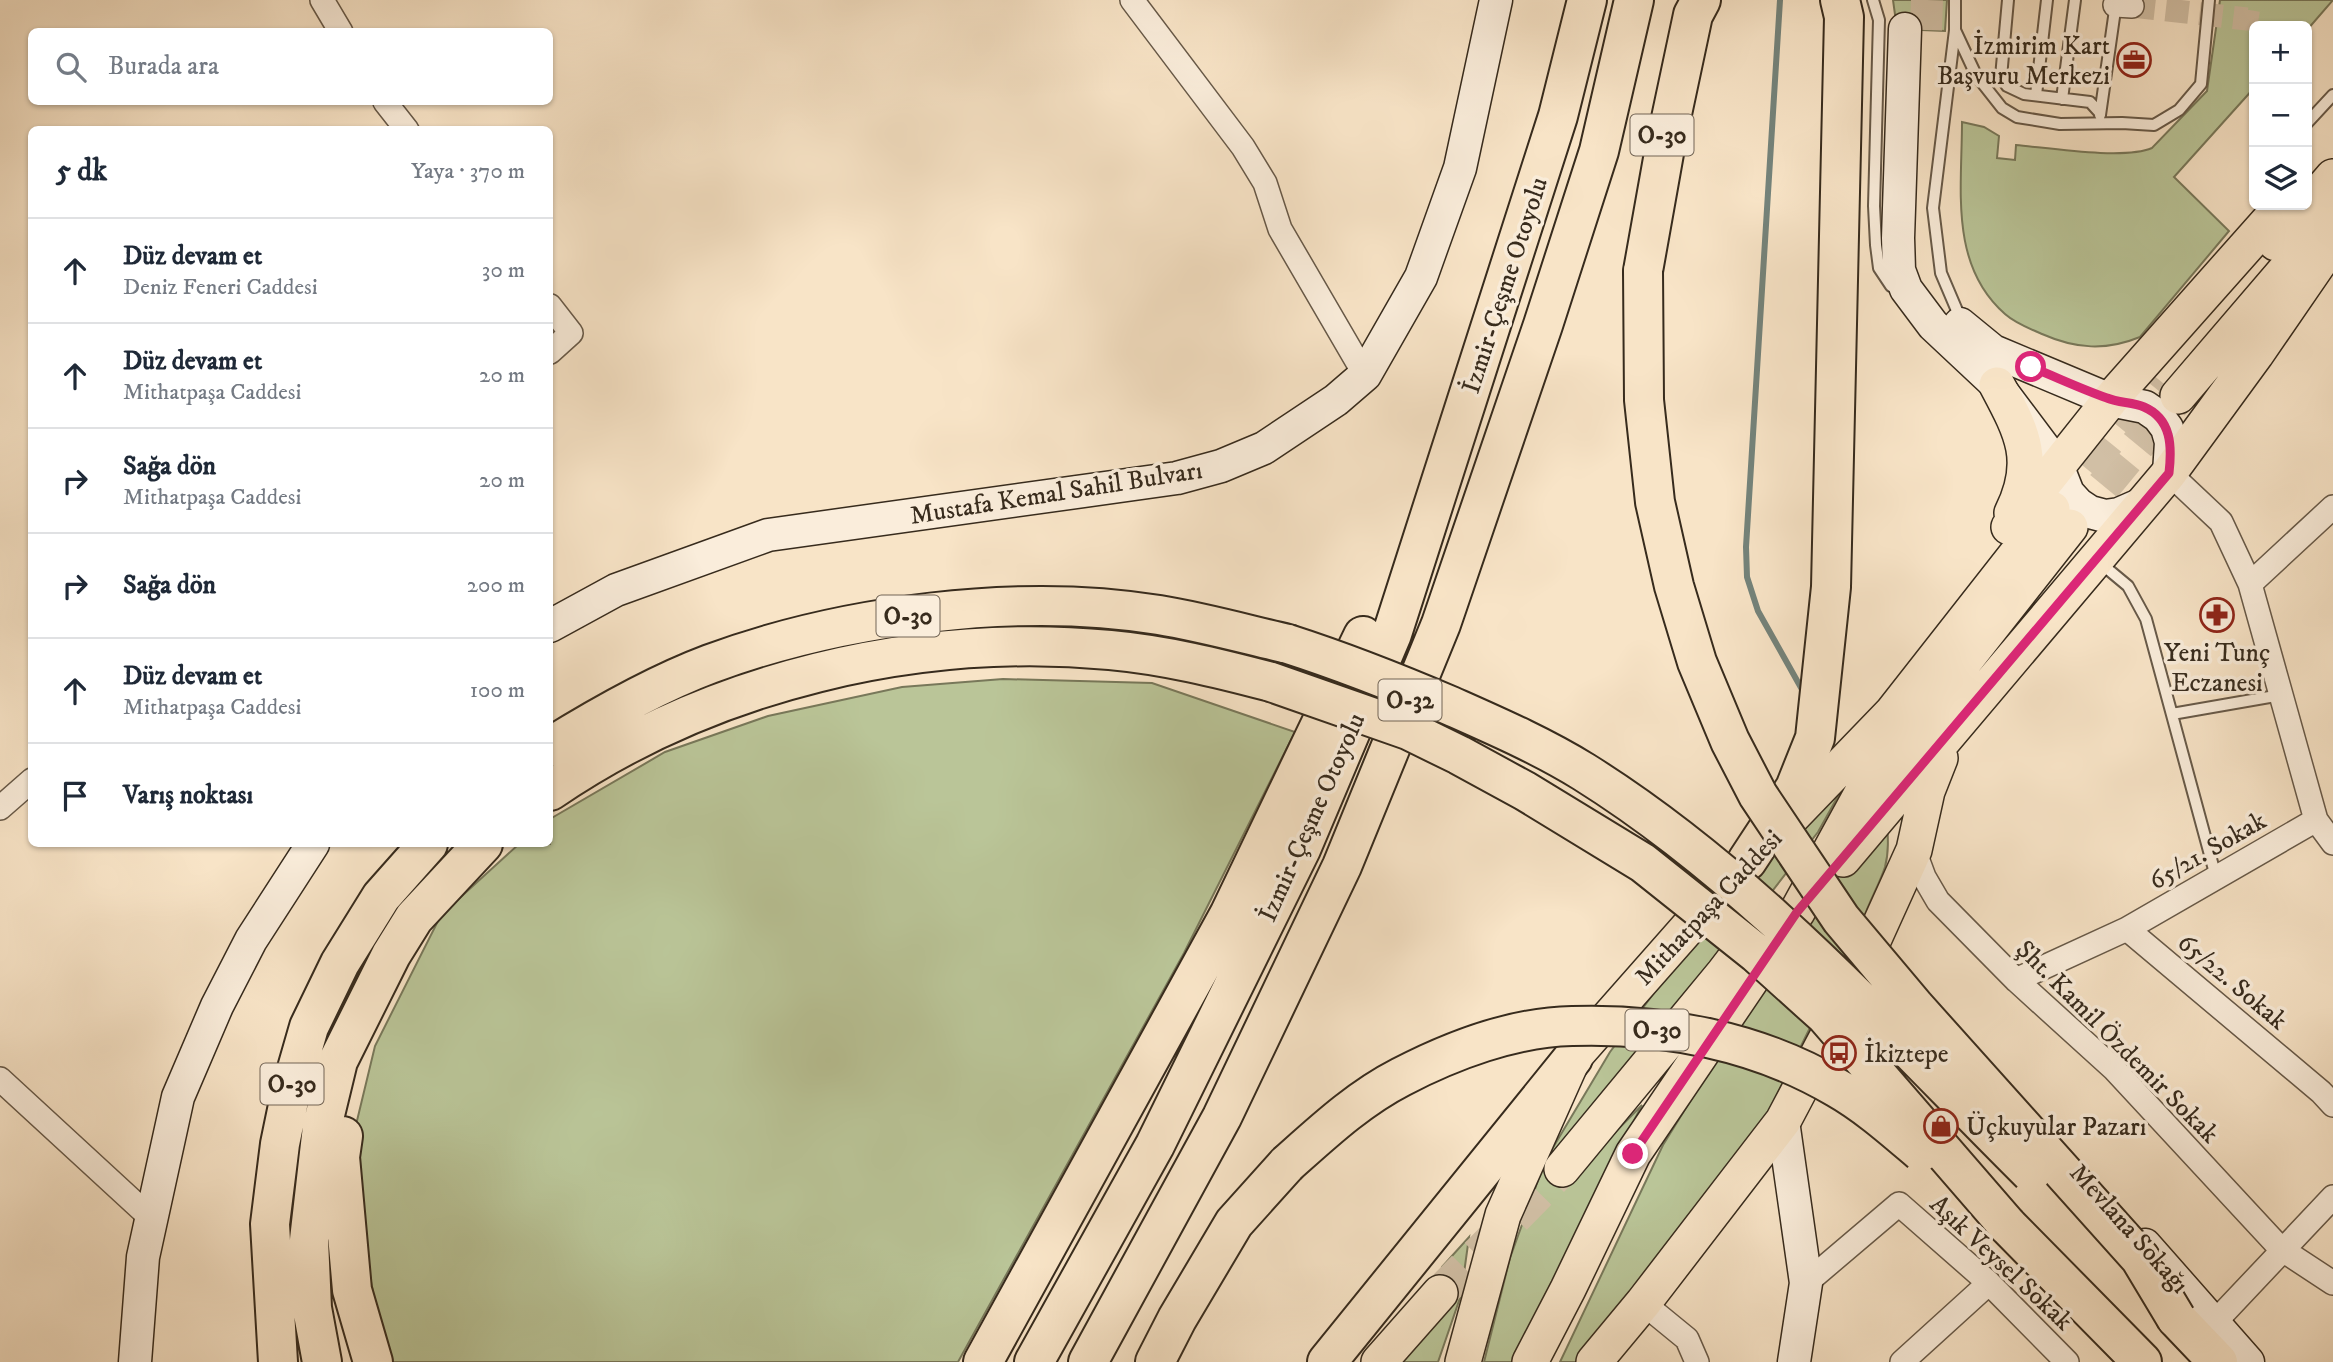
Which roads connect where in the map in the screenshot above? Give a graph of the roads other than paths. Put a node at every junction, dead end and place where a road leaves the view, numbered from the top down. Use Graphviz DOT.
graph roads {
  1 [pos="322,0"];
  2 [pos="1132,0"];
  3 [pos="1496,0"];
  4 [pos="1587,0"];
  5 [pos="1634,0"];
  6 [pos="1681,0"];
  7 [pos="1701,0"];
  8 [pos="1840,0"];
  9 [pos="1873,0"];
  10 [pos="1955,0"];
  11 [pos="2008,0"];
  12 [pos="2048,0"];
  13 [pos="2075,0"];
  14 [pos="2209,0"];
  15 [pos="2121,4"];
  16 [pos="339,28"];
  17 [pos="1928,30"];
  18 [pos="2036,95"];
  19 [pos="2333,95"];
  20 [pos="2062,99"];
  21 [pos="387,105"];
  22 [pos="2312,118"];
  23 [pos="2099,119"];
  24 [pos="404,126"];
  25 [pos="2333,152"];
  26 [pos="2312,175"];
  27 [pos="2333,177"];
  28 [pos="2279,210"];
  29 [pos="2333,215"];
  30 [pos="2333,242"];
  31 [pos="1643,271"];
  32 [pos="553,310"];
  33 [pos="1933,326"];
  34 [pos="553,349"];
  35 [pos="1365,376"];
  36 [pos="1997,385"];
  37 [pos="2110,400"];
  38 [pos="1448,461"];
  39 [pos="2057,465"];
  40 [pos="2169,473"];
  41 [pos="2142,504"];
  42 [pos="2333,507"];
  43 [pos="2000,539"];
  44 [pos="2095,559"];
  45 [pos="2250,584"];
  46 [pos="553,624"];
  47 [pos="2281,695"];
  48 [pos="2172,714"];
  49 [pos="1948,737"];
  50 [pos="553,745"];
  51 [pos="28,784"];
  52 [pos="1866,786"];
  53 [pos="553,789"];
  54 [pos="0,808"];
  55 [pos="2316,820"];
  56 [pos="2333,844"];
  57 [pos="311,847"];
  58 [pos="425,847"];
  59 [pos="480,847"];
  60 [pos="1914,850"];
  61 [pos="1747,861"];
  62 [pos="2216,877"];
  63 [pos="1797,912"];
  64 [pos="2127,929"];
  65 [pos="1875,936"];
  66 [pos="2016,980"];
  67 [pos="363,1010"];
  68 [pos="1573,1058"];
  69 [pos="0,1079"];
  70 [pos="2333,1105"];
  71 [pos="1783,1121"];
  72 [pos="1562,1168"];
  73 [pos="2333,1196"];
  74 [pos="152,1219"];
  75 [pos="2007,1225"];
  76 [pos="2281,1249"];
  77 [pos="1805,1283"];
  78 [pos="1989,1283"];
  79 [pos="2333,1283"];
  80 [pos="1568,1289"];
  81 [pos="1440,1293"];
  82 [pos="1643,1303"];
  83 [pos="2176,1318"];
  84 [pos="2214,1323"];
  85 [pos="2060,1360"];
  86 [pos="135,1362"];
  87 [pos="278,1362"];
  88 [pos="322,1362"];
  89 [pos="373,1362"];
  90 [pos="983,1362"];
  91 [pos="1034,1362"];
  92 [pos="1088,1362"];
  93 [pos="1155,1362"];
  94 [pos="1327,1362"];
  95 [pos="1378,1362"];
  96 [pos="1464,1362"];
  97 [pos="1530,1362"];
  98 [pos="1545,1362"];
  99 [pos="1594,1362"];
  100 [pos="1697,1362"];
  101 [pos="1794,1362"];
  102 [pos="1902,1362"];
  103 [pos="2142,1362"];
  104 [pos="2218,1362"];
  105 [pos="2248,1362"];
  1 -- 16 [label="street"];
  2 -- 35 [label="street"];
  3 -- 35 [label="main road, Mustafa Kemal Sahil Bulvarı"];
  4 -- 38 [label="highway, İzmir-Çeşme Otoyolu / O-32"];
  5 -- 92 [label="highway, İzmir-Çeşme Otoyolu / O-32"];
  6 -- 31 [label="highway, O-30"];
  7 -- 31 [label="highway"];
  8 -- 61 [label="highway"];
  9 -- 33 [label="lane"];
  10 -- 17 [label="lane"];
  11 -- 18 [label="lane"];
  12 -- 18 [label="lane"];
  13 -- 20 [label="lane"];
  14 -- 23 [label="lane"];
  15 -- 23 [label="lane"];
  17 -- 23 [label="lane"];
  17 -- 33 [label="main road"];
  17 -- 37 [label="main road"];
  18 -- 20 [label="lane"];
  19 -- 22 [label="lane"];
  20 -- 23 [label="lane"];
  21 -- 24 [label="street"];
  25 -- 26 [label="main road"];
  27 -- 29 [label="main road"];
  28 -- 37 [label="main road"];
  30 -- 40 [label="main road"];
  31 -- 83 [label="highway, O-30, bridge"];
  32 -- 34 [label="street"];
  33 -- 36 [label="main road"];
  35 -- 46 [label="main road, Mustafa Kemal Sahil Bulvarı"];
  36 -- 39 [label="main road"];
  36 -- 43 [label="main road"];
  37 -- 39 [label="main road"];
  37 -- 40 [label="main road"];
  38 -- 90 [label="highway"];
  38 -- 91 [label="highway, İzmir-Çeşme Otoyolu / O-32"];
  39 -- 41 [label="main road"];
  39 -- 43 [label="main road"];
  40 -- 41 [label="main road"];
  40 -- 45 [label="street"];
  41 -- 44 [label="main road"];
  42 -- 45 [label="street"];
  43 -- 61 [label="main road"];
  44 -- 48 [label="lane"];
  44 -- 49 [label="main road"];
  45 -- 47 [label="street"];
  47 -- 48 [label="lane"];
  47 -- 55 [label="street"];
  48 -- 62 [label="lane"];
  49 -- 60 [label="main road"];
  49 -- 63 [label="main road"];
  50 -- 83 [label="highway, O-30, bridge"];
  51 -- 54 [label="street"];
  52 -- 61 [label="main road, Mithatpaşa Caddesi"];
  52 -- 63 [label="main road, Mithatpaşa Caddesi"];
  52 -- 72 [label="main road"];
  53 -- 75 [label="highway, O-30, bridge"];
  55 -- 56 [label="street"];
  55 -- 62 [label="street, 65/21. Sokak"];
  57 -- 74 [label="main road"];
  58 -- 87 [label="highway, O-30"];
  59 -- 67 [label="highway"];
  60 -- 65 [label="main road"];
  60 -- 66 [label="street, Şht. Kamil Özdemir Sokak"];
  61 -- 68 [label="main road, Mithatpaşa Caddesi"];
  62 -- 64 [label="street, 65/21. Sokak"];
  63 -- 80 [label="main road, Mithatpaşa Caddesi"];
  64 -- 66 [label="street, 65/21. Sokak"];
  64 -- 70 [label="street, 65/22. Sokak"];
  65 -- 71 [label="main road"];
  65 -- 84 [label="main road, Mevlana Sokağı"];
  66 -- 76 [label="street, Şht. Kamil Özdemir Sokak"];
  67 -- 88 [label="highway"];
  67 -- 89 [label="highway"];
  68 -- 94 [label="highway"];
  68 -- 96 [label="main road, Mithatpaşa Caddesi"];
  69 -- 74 [label="street"];
  71 -- 77 [label="main road"];
  71 -- 82 [label="main road"];
  73 -- 76 [label="street"];
  74 -- 86 [label="main road"];
  75 -- 93 [label="highway, O-30, bridge"];
  75 -- 103 [label="highway, O-30"];
  76 -- 79 [label="street, Şht. Kamil Özdemir Sokak"];
  76 -- 84 [label="street"];
  77 -- 78 [label="street, Aşık Veysel Sokak"];
  77 -- 101 [label="main road"];
  78 -- 85 [label="street, Aşık Veysel Sokak"];
  78 -- 102 [label="street"];
  80 -- 97 [label="main road, Mithatpaşa Caddesi"];
  80 -- 98 [label="main road"];
  81 -- 95 [label="main road"];
  82 -- 99 [label="main road"];
  82 -- 100 [label="street"];
  83 -- 104 [label="highway, O-30"];
  84 -- 105 [label="main road, Mevlana Sokağı"];
}
